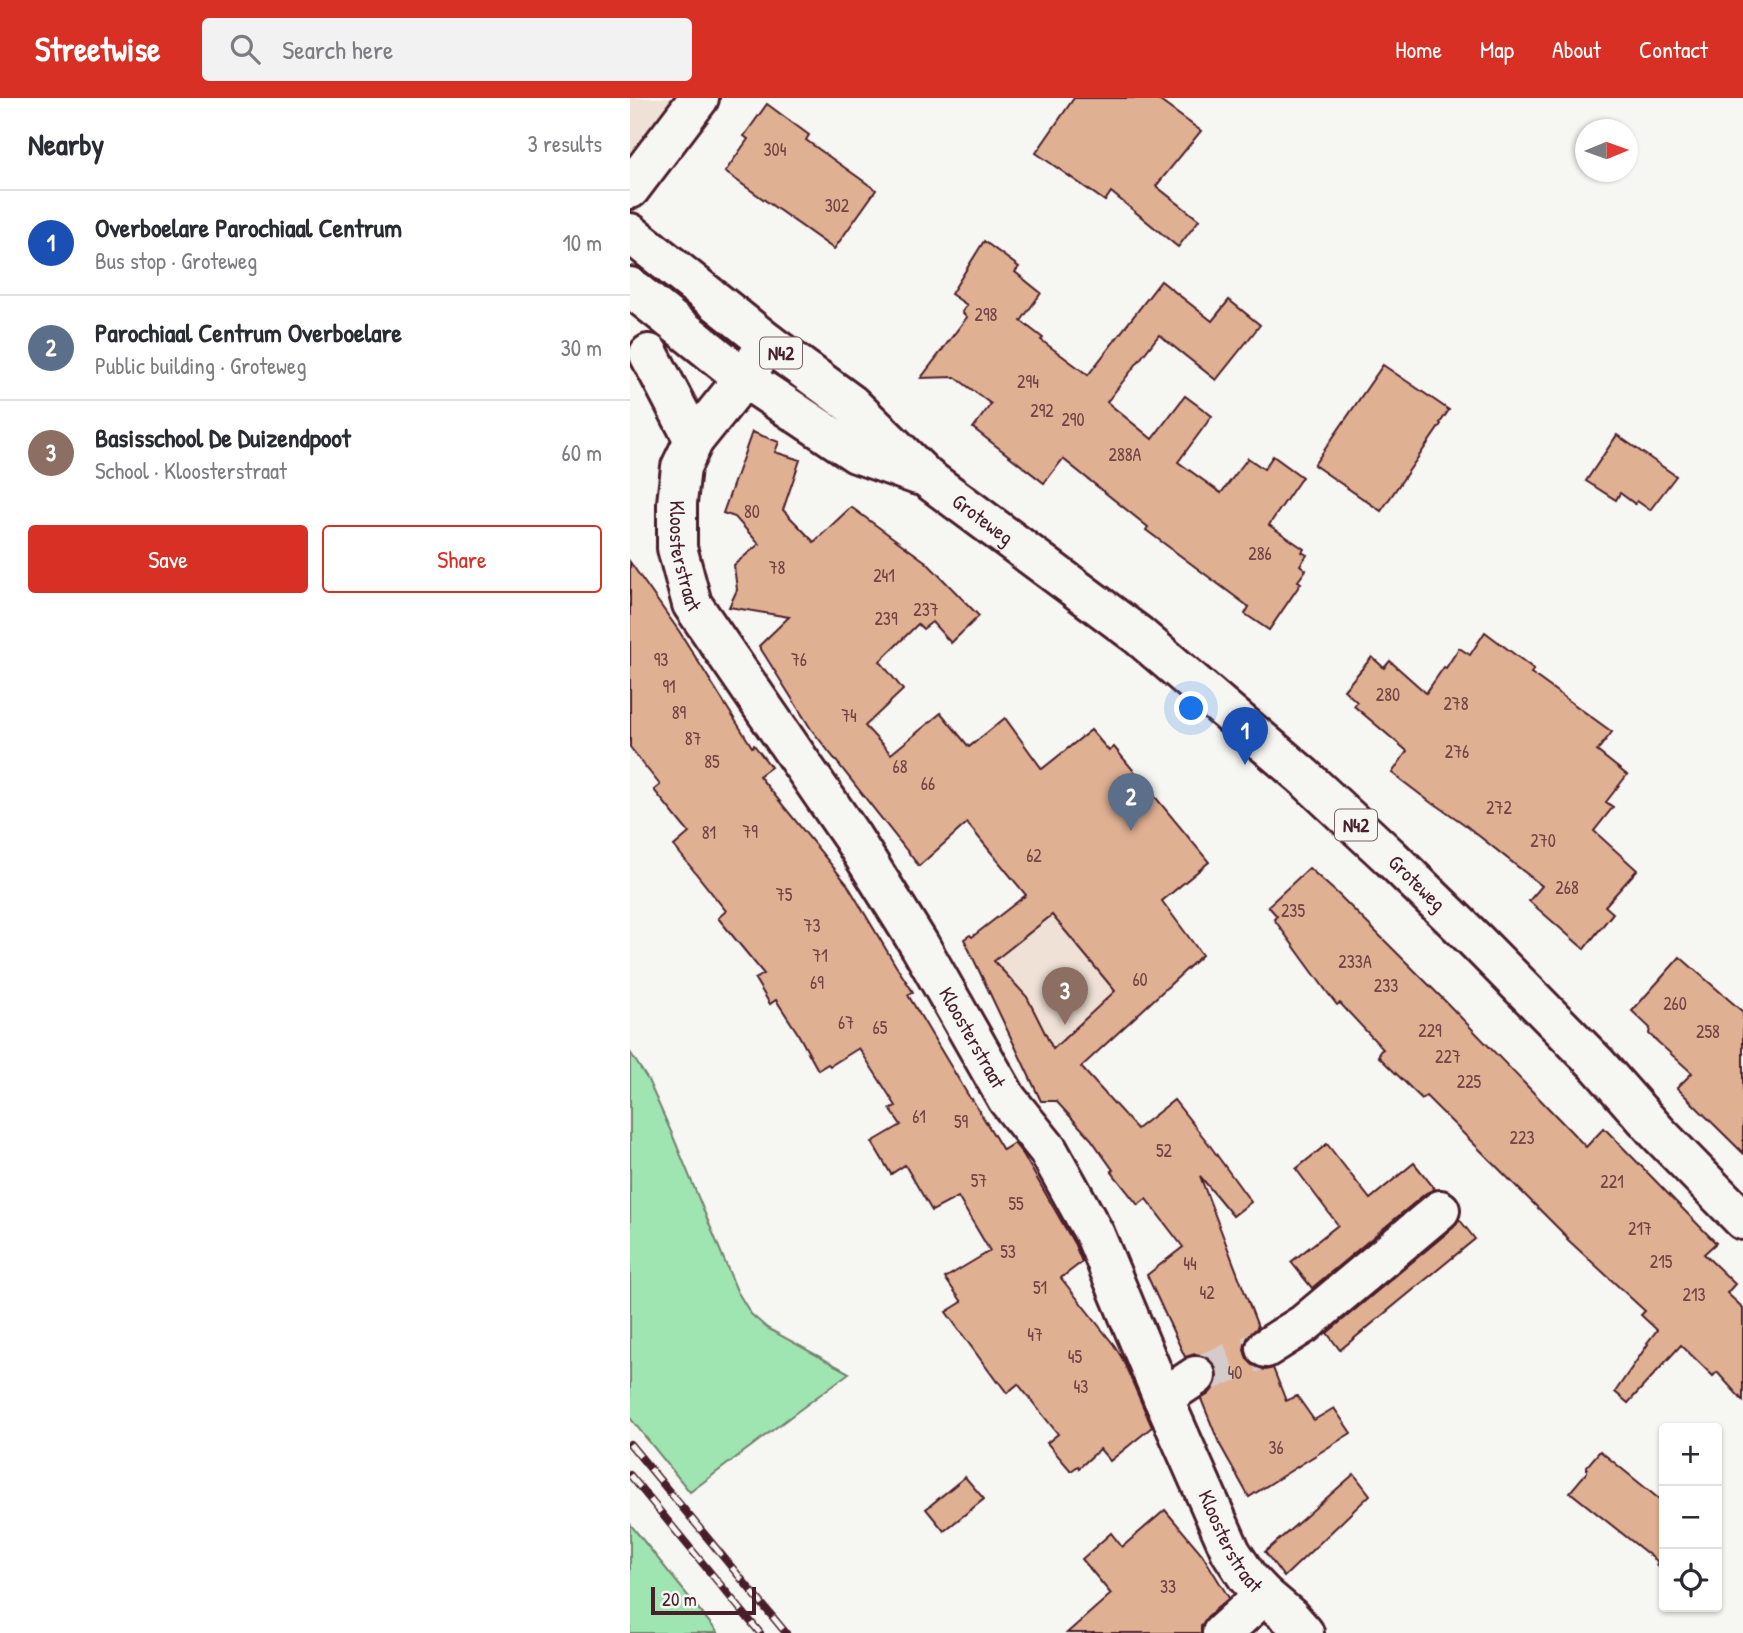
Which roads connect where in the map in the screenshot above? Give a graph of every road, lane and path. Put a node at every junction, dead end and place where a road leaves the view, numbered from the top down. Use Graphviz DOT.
graph roads {
  1 [pos="699,98"];
  2 [pos="630,189"];
  3 [pos="630,233"];
  4 [pos="630,287"];
  5 [pos="768,343"];
  6 [pos="649,354"];
  7 [pos="744,377"];
  8 [pos="694,440"];
  9 [pos="927,478"];
  10 [pos="1440,1210"];
  11 [pos="1743,1220"];
  12 [pos="1266,1348"];
  13 [pos="1196,1376"];
  14 [pos="1163,1398"];
  15 [pos="1264,1595"];
  16 [pos="1222,1633"];
  17 [pos="1304,1633"];
  1 -- 2 [label="main road"];
  3 -- 5 [label="main road, Groteweg / N42"];
  4 -- 7 [label="main road, Groteweg / N42"];
  5 -- 7 [label="main road"];
  5 -- 9 [label="main road, Groteweg / N42"];
  6 -- 8 [label="main road"];
  7 -- 8 [label="main road, Kloosterstraat"];
  7 -- 9 [label="main road, Groteweg / N42"];
  8 -- 14 [label="main road, Kloosterstraat"];
  9 -- 11 [label="main road, Groteweg / N42"];
  10 -- 12 [label="main road"];
  13 -- 14 [label="main road"];
  14 -- 15 [label="main road, Kloosterstraat"];
  15 -- 16 [label="main road"];
  15 -- 17 [label="main road, Kloosterstraat"];
}
